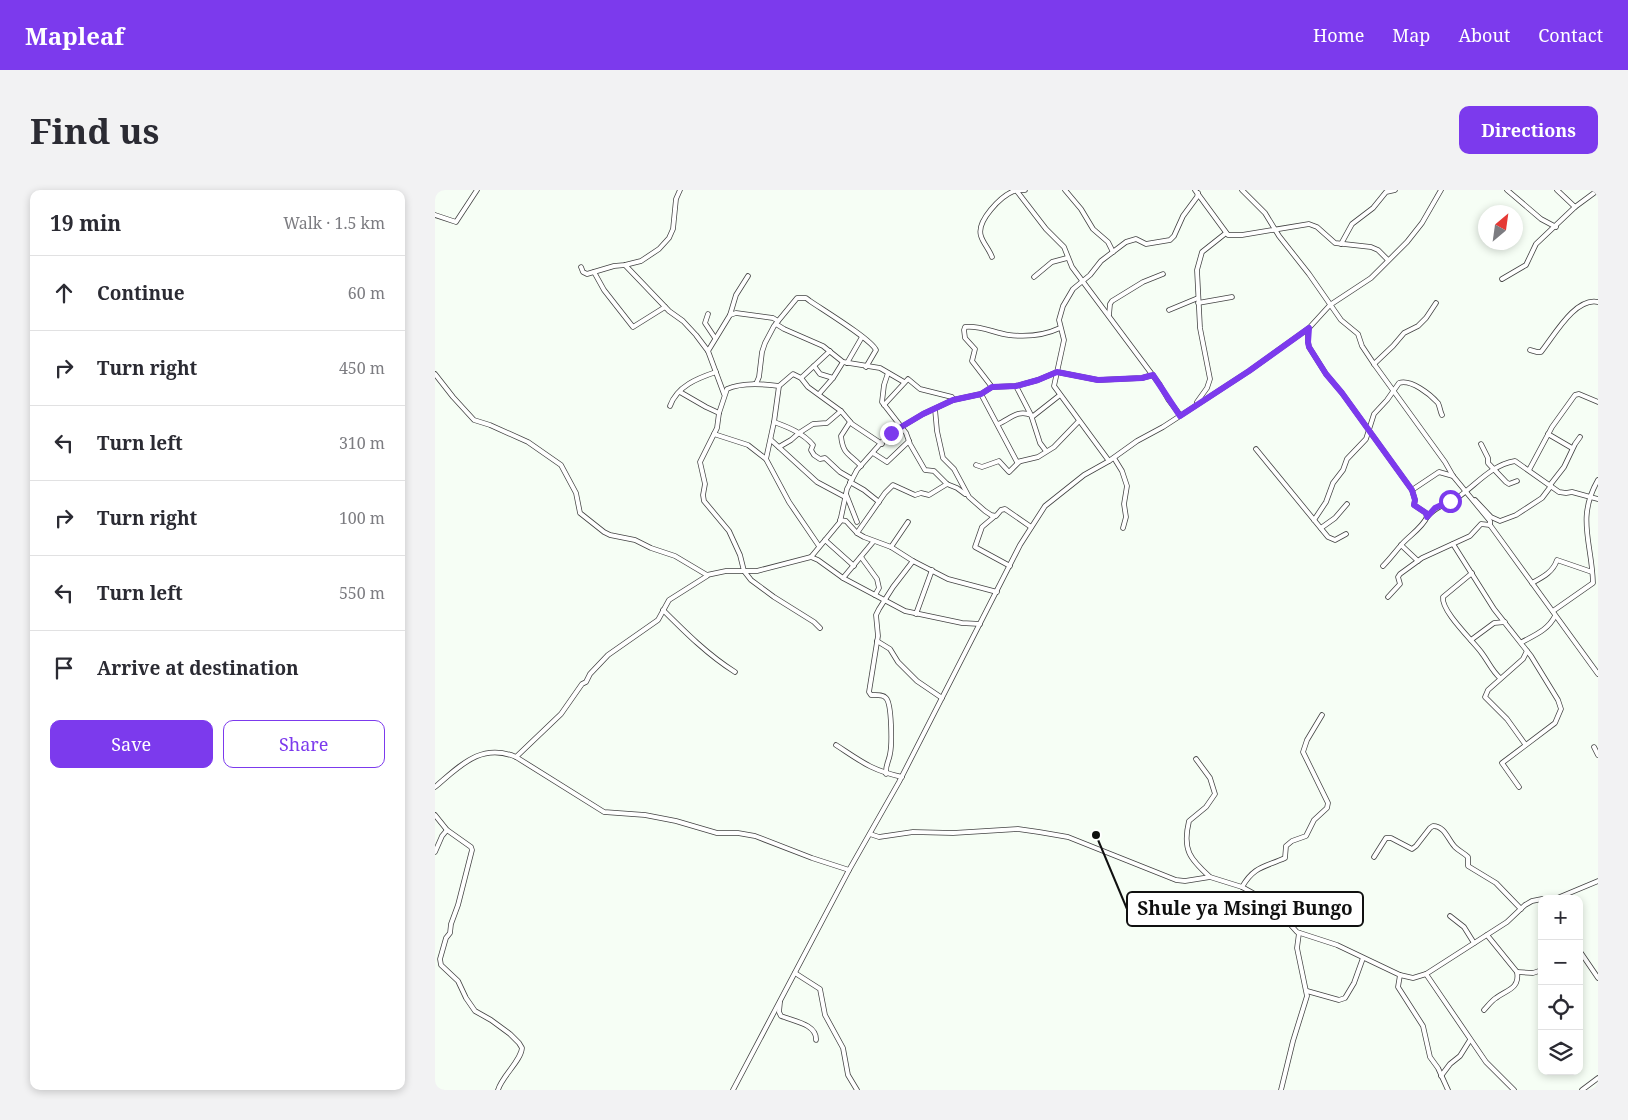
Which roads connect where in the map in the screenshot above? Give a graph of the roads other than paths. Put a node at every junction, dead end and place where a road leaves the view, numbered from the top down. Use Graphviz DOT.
graph roads {
  1 [pos="477,190"];
  2 [pos="680,190"];
  3 [pos="1016,190"];
  4 [pos="1025,190"];
  5 [pos="1065,190"];
  6 [pos="1242,190"];
  7 [pos="1395,190"];
  8 [pos="1441,190"];
  9 [pos="1507,190"];
  10 [pos="1557,190"];
  11 [pos="1596,191"];
  12 [pos="1196,192"];
  13 [pos="1021,197"];
  14 [pos="1598,197"];
  15 [pos="1575,207"];
  16 [pos="435,215"];
  17 [pos="1556,226"];
  18 [pos="1275,229"];
  19 [pos="1226,233"];
  20 [pos="1341,244"];
  21 [pos="1113,252"];
  22 [pos="992,256"];
  23 [pos="1067,258"];
  24 [pos="1388,260"];
  25 [pos="625,265"];
  26 [pos="581,267"];
  27 [pos="594,272"];
  28 [pos="1163,274"];
  29 [pos="748,276"];
  30 [pos="1034,277"];
  31 [pos="1083,280"];
  32 [pos="1502,280"];
  33 [pos="1231,297"];
  34 [pos="1198,300"];
  35 [pos="1598,302"];
  36 [pos="1435,303"];
  37 [pos="1330,305"];
  38 [pos="665,307"];
  39 [pos="1169,310"];
  40 [pos="708,314"];
  41 [pos="730,315"];
  42 [pos="1110,317"];
  43 [pos="777,322"];
  44 [pos="1060,328"];
  45 [pos="1309,328"];
  46 [pos="862,337"];
  47 [pos="715,338"];
  48 [pos="1530,350"];
  49 [pos="709,351"];
  50 [pos="830,351"];
  51 [pos="845,363"];
  52 [pos="1374,364"];
  53 [pos="814,366"];
  54 [pos="866,367"];
  55 [pos="716,372"];
  56 [pos="1057,372"];
  57 [pos="888,373"];
  58 [pos="435,374"];
  59 [pos="1153,375"];
  60 [pos="801,378"];
  61 [pos="833,378"];
  62 [pos="904,382"];
  63 [pos="756,384"];
  64 [pos="779,386"];
  65 [pos="1016,386"];
  66 [pos="992,387"];
  67 [pos="1393,391"];
  68 [pos="680,392"];
  69 [pos="724,394"];
  70 [pos="819,394"];
  71 [pos="981,394"];
  72 [pos="1060,395"];
  73 [pos="953,400"];
  74 [pos="1598,402"];
  75 [pos="1196,404"];
  76 [pos="884,405"];
  77 [pos="670,406"];
  78 [pos="935,409"];
  79 [pos="841,411"];
  80 [pos="719,412"];
  81 [pos="1442,415"];
  82 [pos="1031,416"];
  83 [pos="1180,416"];
  84 [pos="1079,420"];
  85 [pos="774,422"];
  86 [pos="850,422"];
  87 [pos="998,424"];
  88 [pos="902,428"];
  89 [pos="1368,431"];
  90 [pos="799,433"];
  91 [pos="714,434"];
  92 [pos="1548,434"];
  93 [pos="1579,437"];
  94 [pos="771,440"];
  95 [pos="909,441"];
  96 [pos="882,444"];
  97 [pos="1481,444"];
  98 [pos="779,447"];
  99 [pos="1572,448"];
  100 [pos="1256,449"];
  101 [pos="1046,451"];
  102 [pos="873,453"];
  103 [pos="766,459"];
  104 [pos="1111,460"];
  105 [pos="1019,462"];
  106 [pos="976,465"];
  107 [pos="861,466"];
  108 [pos="1494,469"];
  109 [pos="1529,470"];
  110 [pos="1453,476"];
  111 [pos="1598,480"];
  112 [pos="851,481"];
  113 [pos="1517,481"];
  114 [pos="947,484"];
  115 [pos="1550,485"];
  116 [pos="1412,490"];
  117 [pos="1465,490"];
  118 [pos="845,495"];
  119 [pos="967,495"];
  120 [pos="1591,497"];
  121 [pos="1598,499"];
  122 [pos="879,502"];
  123 [pos="1347,504"];
  124 [pos="996,516"];
  125 [pos="1427,517"];
  126 [pos="840,520"];
  127 [pos="1314,520"];
  128 [pos="857,522"];
  129 [pos="908,522"];
  130 [pos="1490,525"];
  131 [pos="1031,527"];
  132 [pos="1123,528"];
  133 [pos="1321,528"];
  134 [pos="857,533"];
  135 [pos="1346,534"];
  136 [pos="825,540"];
  137 [pos="873,542"];
  138 [pos="1453,544"];
  139 [pos="1401,545"];
  140 [pos="819,546"];
  141 [pos="891,547"];
  142 [pos="811,557"];
  143 [pos="861,557"];
  144 [pos="913,561"];
  145 [pos="1418,561"];
  146 [pos="853,566"];
  147 [pos="1010,566"];
  148 [pos="1383,566"];
  149 [pos="932,570"];
  150 [pos="744,571"];
  151 [pos="1592,572"];
  152 [pos="1472,573"];
  153 [pos="707,575"];
  154 [pos="843,578"];
  155 [pos="1533,583"];
  156 [pos="997,592"];
  157 [pos="875,595"];
  158 [pos="1388,597"];
  159 [pos="884,600"];
  160 [pos="663,610"];
  161 [pos="916,614"];
  162 [pos="1554,614"];
  163 [pos="1505,622"];
  164 [pos="980,624"];
  165 [pos="820,628"];
  166 [pos="1471,640"];
  167 [pos="877,641"];
  168 [pos="1522,642"];
  169 [pos="1527,651"];
  170 [pos="735,672"];
  171 [pos="1598,674"];
  172 [pos="1500,678"];
  173 [pos="942,698"];
  174 [pos="1322,715"];
  175 [pos="1525,744"];
  176 [pos="836,745"];
  177 [pos="1594,748"];
  178 [pos="1598,755"];
  179 [pos="516,757"];
  180 [pos="1196,759"];
  181 [pos="886,774"];
  182 [pos="902,777"];
  183 [pos="435,787"];
  184 [pos="1519,787"];
  185 [pos="435,816"];
  186 [pos="447,830"];
  187 [pos="870,834"];
  188 [pos="435,852"];
  189 [pos="1374,857"];
  190 [pos="849,870"];
  191 [pos="1210,877"];
  192 [pos="1598,881"];
  193 [pos="1242,887"];
  194 [pos="1565,895"];
  195 [pos="1538,900"];
  196 [pos="1521,910"];
  197 [pos="1450,916"];
  198 [pos="1299,933"];
  199 [pos="1487,935"];
  200 [pos="1474,943"];
  201 [pos="1583,956"];
  202 [pos="1363,958"];
  203 [pos="1538,971"];
  204 [pos="1517,972"];
  205 [pos="795,973"];
  206 [pos="1426,974"];
  207 [pos="1400,975"];
  208 [pos="1598,978"];
  209 [pos="1307,991"];
  210 [pos="781,1000"];
  211 [pos="1484,1010"];
  212 [pos="816,1040"];
  213 [pos="1470,1040"];
  214 [pos="1441,1076"];
  215 [pos="1598,1078"];
  216 [pos="498,1090"];
  217 [pos="733,1090"];
  218 [pos="857,1090"];
  219 [pos="1281,1090"];
  220 [pos="1448,1090"];
  221 [pos="1515,1090"];
  222 [pos="1582,1090"];
  1 -- 16 [label="street"];
  2 -- 25 [label="street"];
  3 -- 4 [label="street"];
  3 -- 13 [label="street"];
  3 -- 22 [label="street"];
  4 -- 13 [label="street"];
  5 -- 21 [label="street"];
  6 -- 18 [label="street"];
  7 -- 20 [label="street"];
  8 -- 24 [label="street"];
  9 -- 17 [label="street"];
  10 -- 15 [label="street"];
  11 -- 14 [label="street"];
  11 -- 15 [label="street"];
  12 -- 19 [label="street"];
  12 -- 21 [label="street"];
  13 -- 23 [label="street"];
  15 -- 17 [label="street"];
  17 -- 32 [label="street"];
  18 -- 19 [label="street"];
  18 -- 20 [label="street"];
  18 -- 37 [label="street"];
  19 -- 34 [label="street"];
  20 -- 24 [label="street"];
  21 -- 31 [label="street"];
  23 -- 30 [label="street"];
  23 -- 31 [label="street"];
  24 -- 37 [label="street"];
  25 -- 27 [label="street"];
  25 -- 38 [label="street"];
  26 -- 27 [label="street"];
  27 -- 38 [label="street"];
  28 -- 42 [label="street"];
  29 -- 41 [label="street"];
  31 -- 42 [label="street"];
  31 -- 44 [label="street"];
  33 -- 34 [label="street"];
  34 -- 39 [label="street"];
  34 -- 75 [label="street"];
  35 -- 48 [label="street"];
  36 -- 52 [label="street"];
  37 -- 45 [label="street"];
  37 -- 52 [label="street"];
  38 -- 49 [label="street"];
  40 -- 47 [label="street"];
  41 -- 43 [label="street"];
  41 -- 47 [label="street"];
  42 -- 59 [label="street"];
  43 -- 46 [label="street"];
  43 -- 50 [label="street"];
  43 -- 63 [label="street"];
  44 -- 56 [label="street"];
  44 -- 66 [label="street"];
  45 -- 75 [label="street"];
  45 -- 89 [label="street"];
  46 -- 51 [label="street"];
  46 -- 54 [label="street"];
  47 -- 49 [label="street"];
  49 -- 55 [label="street"];
  50 -- 51 [label="street"];
  50 -- 53 [label="street"];
  51 -- 54 [label="street"];
  51 -- 61 [label="street"];
  52 -- 67 [label="street"];
  53 -- 60 [label="street"];
  53 -- 61 [label="street"];
  54 -- 57 [label="street"];
  55 -- 68 [label="street"];
  55 -- 69 [label="street"];
  56 -- 59 [label="street"];
  56 -- 65 [label="street"];
  56 -- 72 [label="street"];
  57 -- 62 [label="street"];
  57 -- 76 [label="street"];
  58 -- 153 [label="street"];
  59 -- 83 [label="street"];
  60 -- 64 [label="street"];
  60 -- 70 [label="street"];
  61 -- 70 [label="street"];
  62 -- 73 [label="street"];
  62 -- 76 [label="street"];
  63 -- 64 [label="street"];
  63 -- 69 [label="street"];
  64 -- 85 [label="street"];
  65 -- 66 [label="street"];
  65 -- 82 [label="street"];
  66 -- 71 [label="street"];
  67 -- 81 [label="street"];
  67 -- 89 [label="street"];
  67 -- 110 [label="street"];
  68 -- 77 [label="street"];
  68 -- 80 [label="street"];
  69 -- 80 [label="street"];
  70 -- 79 [label="street"];
  71 -- 73 [label="street"];
  71 -- 87 [label="street"];
  72 -- 82 [label="street"];
  72 -- 84 [label="street"];
  73 -- 78 [label="street"];
  74 -- 92 [label="street"];
  75 -- 83 [label="street"];
  76 -- 88 [label="street"];
  78 -- 88 [label="street"];
  78 -- 119 [label="street"];
  79 -- 86 [label="street"];
  79 -- 90 [label="street"];
  80 -- 91 [label="street"];
  82 -- 87 [label="street"];
  82 -- 101 [label="street"];
  83 -- 104 [label="street"];
  84 -- 101 [label="street"];
  84 -- 104 [label="street"];
  85 -- 90 [label="street"];
  85 -- 94 [label="street"];
  86 -- 96 [label="street"];
  86 -- 107 [label="street"];
  87 -- 105 [label="street"];
  88 -- 95 [label="street"];
  88 -- 96 [label="street"];
  89 -- 116 [label="street"];
  89 -- 127 [label="street"];
  90 -- 98 [label="street"];
  90 -- 112 [label="street"];
  91 -- 103 [label="street"];
  91 -- 150 [label="street"];
  92 -- 99 [label="street"];
  92 -- 109 [label="street"];
  93 -- 99 [label="street"];
  94 -- 98 [label="street"];
  94 -- 103 [label="street"];
  95 -- 102 [label="street"];
  95 -- 114 [label="street"];
  96 -- 102 [label="street"];
  97 -- 108 [label="street"];
  98 -- 118 [label="street"];
  99 -- 115 [label="street"];
  100 -- 127 [label="street"];
  101 -- 105 [label="street"];
  102 -- 107 [label="street"];
  103 -- 140 [label="street"];
  104 -- 131 [label="street"];
  104 -- 132 [label="street"];
  105 -- 106 [label="street"];
  107 -- 112 [label="street"];
  108 -- 109 [label="street"];
  108 -- 113 [label="street"];
  108 -- 117 [label="street"];
  109 -- 115 [label="street"];
  110 -- 116 [label="street"];
  110 -- 117 [label="street"];
  111 -- 120 [label="street"];
  112 -- 118 [label="street"];
  112 -- 122 [label="street"];
  114 -- 119 [label="street"];
  114 -- 122 [label="street"];
  115 -- 117 [label="street"];
  115 -- 120 [label="street"];
  116 -- 125 [label="street"];
  117 -- 125 [label="street"];
  117 -- 130 [label="street"];
  118 -- 126 [label="street"];
  118 -- 128 [label="street"];
  119 -- 124 [label="street"];
  120 -- 121 [label="street"];
  120 -- 151 [label="street"];
  122 -- 134 [label="street"];
  123 -- 133 [label="street"];
  124 -- 131 [label="street"];
  124 -- 147 [label="street"];
  125 -- 139 [label="street"];
  126 -- 134 [label="street"];
  126 -- 136 [label="street"];
  127 -- 133 [label="street"];
  129 -- 141 [label="street"];
  130 -- 138 [label="street"];
  130 -- 155 [label="street"];
  131 -- 147 [label="street"];
  133 -- 135 [label="street"];
  134 -- 137 [label="street"];
  136 -- 140 [label="street"];
  136 -- 146 [label="street"];
  137 -- 141 [label="street"];
  137 -- 143 [label="street"];
  138 -- 145 [label="street"];
  138 -- 152 [label="street"];
  139 -- 145 [label="street"];
  139 -- 148 [label="street"];
  140 -- 142 [label="street"];
  141 -- 144 [label="street"];
  142 -- 150 [label="street"];
  142 -- 154 [label="street"];
  143 -- 146 [label="street"];
  143 -- 157 [label="street"];
  144 -- 149 [label="street"];
  144 -- 159 [label="street"];
  145 -- 158 [label="street"];
  146 -- 154 [label="street"];
  147 -- 156 [label="street"];
  149 -- 156 [label="street"];
  149 -- 161 [label="street"];
  150 -- 153 [label="street"];
  150 -- 165 [label="street"];
  151 -- 155 [label="street"];
  151 -- 162 [label="street"];
  152 -- 163 [label="street"];
  152 -- 166 [label="street"];
  153 -- 160 [label="street"];
  154 -- 157 [label="street"];
  155 -- 162 [label="street"];
  156 -- 164 [label="street"];
  157 -- 159 [label="street"];
  159 -- 161 [label="street"];
  159 -- 167 [label="street"];
  160 -- 170 [label="street"];
  160 -- 179 [label="street"];
  161 -- 164 [label="street"];
  162 -- 168 [label="street"];
  162 -- 171 [label="street"];
  163 -- 166 [label="street"];
  163 -- 168 [label="street"];
  164 -- 173 [label="street"];
  166 -- 172 [label="street"];
  167 -- 173 [label="street"];
  167 -- 181 [label="street"];
  168 -- 169 [label="street"];
  169 -- 172 [label="street"];
  169 -- 175 [label="street"];
  172 -- 175 [label="street"];
  173 -- 182 [label="street"];
  174 -- 193 [label="street"];
  175 -- 184 [label="street"];
  176 -- 181 [label="street"];
  177 -- 178 [label="street"];
  179 -- 183 [label="street"];
  179 -- 190 [label="street"];
  180 -- 191 [label="street"];
  181 -- 182 [label="street"];
  182 -- 187 [label="street"];
  185 -- 186 [label="street"];
  186 -- 188 [label="street"];
  186 -- 216 [label="street"];
  187 -- 190 [label="street"];
  187 -- 191 [label="street"];
  189 -- 196 [label="street"];
  190 -- 205 [label="street"];
  191 -- 193 [label="street"];
  192 -- 194 [label="street"];
  193 -- 198 [label="street"];
  195 -- 196 [label="street"];
  196 -- 199 [label="street"];
  197 -- 200 [label="street"];
  198 -- 202 [label="street"];
  198 -- 209 [label="street"];
  199 -- 200 [label="street"];
  199 -- 204 [label="street"];
  200 -- 206 [label="street"];
  201 -- 208 [label="street"];
  202 -- 207 [label="street"];
  202 -- 209 [label="street"];
  203 -- 204 [label="street"];
  204 -- 211 [label="street"];
  205 -- 210 [label="street"];
  205 -- 218 [label="street"];
  206 -- 207 [label="street"];
  206 -- 213 [label="street"];
  207 -- 214 [label="street"];
  209 -- 219 [label="street"];
  210 -- 212 [label="street"];
  210 -- 217 [label="street"];
  213 -- 214 [label="street"];
  213 -- 221 [label="street"];
  214 -- 220 [label="street"];
  215 -- 222 [label="street"];
}
